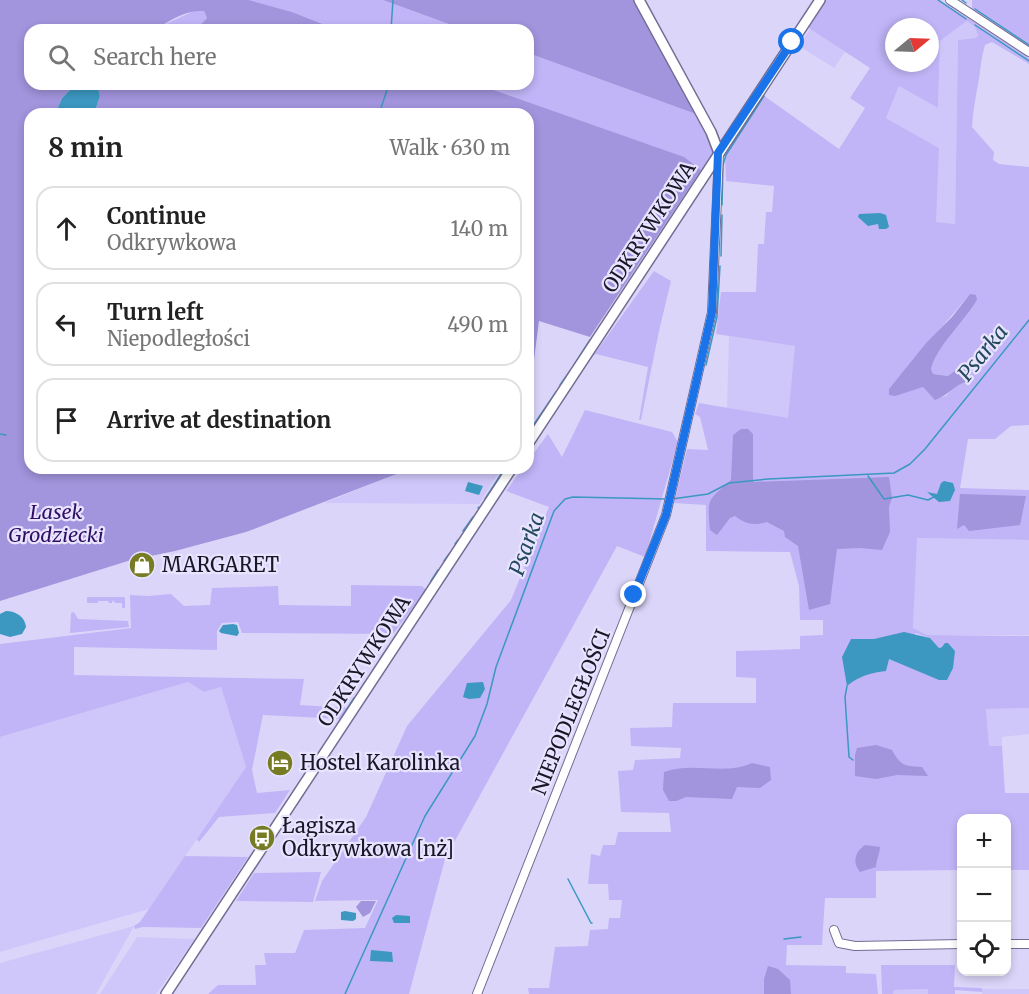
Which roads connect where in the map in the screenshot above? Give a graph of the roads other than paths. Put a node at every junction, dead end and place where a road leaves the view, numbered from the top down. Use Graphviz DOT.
graph roads {
  1 [pos="639,0"];
  2 [pos="820,0"];
  3 [pos="950,0"];
  4 [pos="1029,52"];
  5 [pos="718,153"];
  6 [pos="534,435"];
  7 [pos="508,474"];
  8 [pos="834,930"];
  9 [pos="957,944"];
  10 [pos="1011,944"];
  11 [pos="1029,944"];
  12 [pos="166,994"];
  13 [pos="477,994"];
  1 -- 5 [label="street"];
  2 -- 5 [label="street, ODKRYWKOWA"];
  3 -- 4 [label="street"];
  5 -- 6 [label="street, ODKRYWKOWA"];
  5 -- 13 [label="street, NIEPODLEGŁOŚCI"];
  7 -- 12 [label="street, ODKRYWKOWA"];
  8 -- 9 [label="street"];
  10 -- 11 [label="street"];
}
